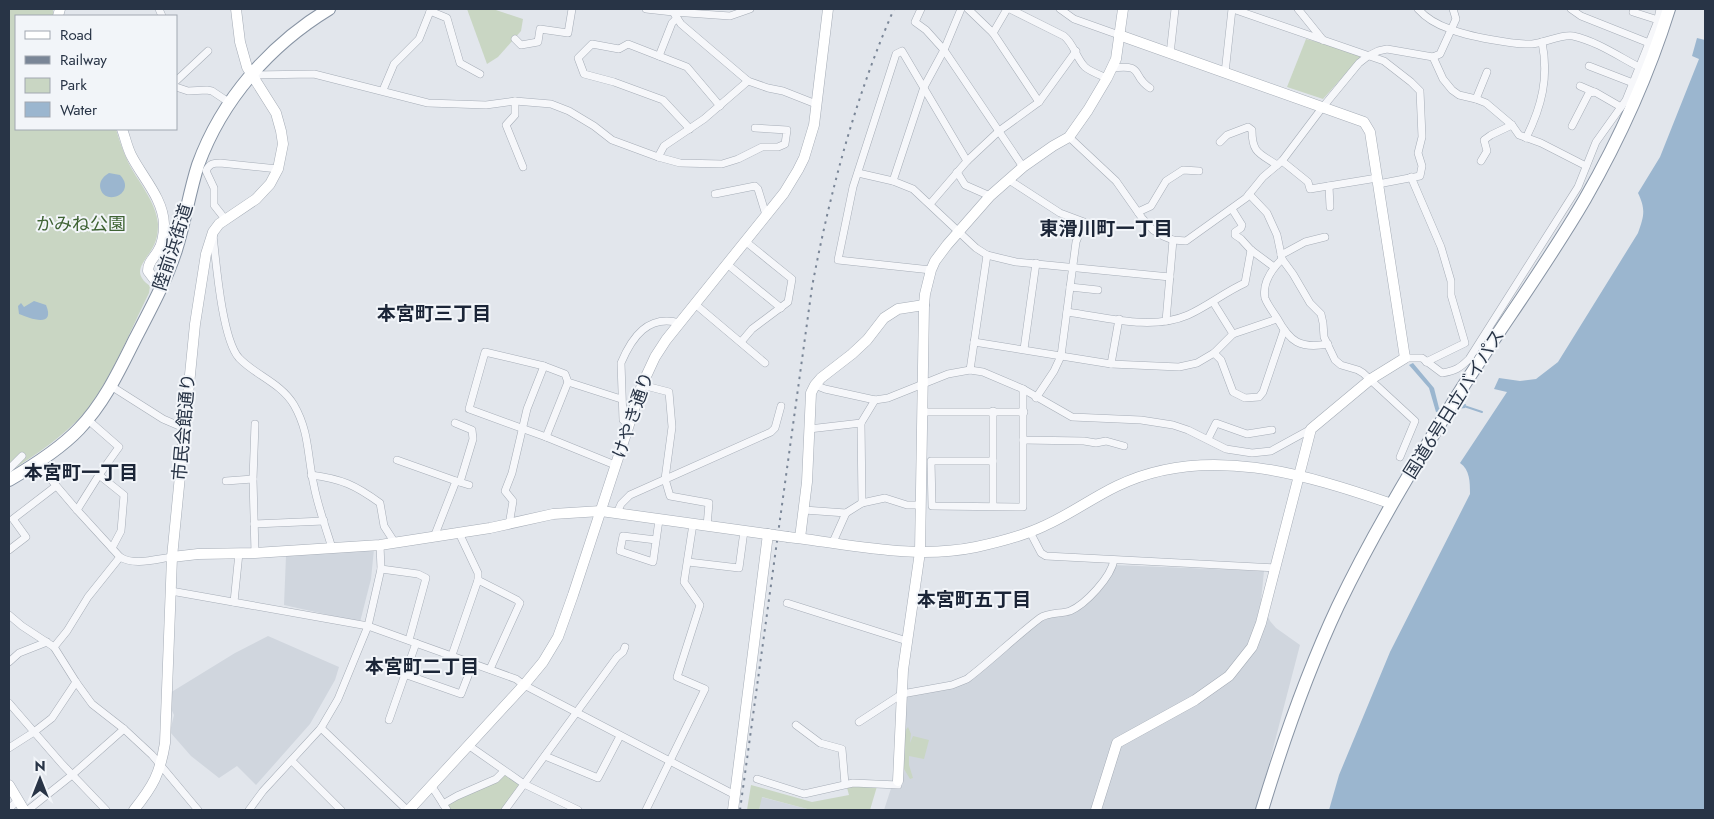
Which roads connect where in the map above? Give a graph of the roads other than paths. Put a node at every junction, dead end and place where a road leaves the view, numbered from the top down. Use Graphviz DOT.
graph roads {
  1 [pos="236,9"];
  2 [pos="329,9"];
  3 [pos="572,9"];
  4 [pos="646,9"];
  5 [pos="750,9"];
  6 [pos="828,9"];
  7 [pos="921,9"];
  8 [pos="961,9"];
  9 [pos="968,9"];
  10 [pos="1009,9"];
  11 [pos="1060,9"];
  12 [pos="1123,9"];
  13 [pos="1175,9"];
  14 [pos="1233,9"];
  15 [pos="1298,9"];
  16 [pos="1418,9"];
  17 [pos="1453,9"];
  18 [pos="1571,9"];
  19 [pos="1660,9"];
  20 [pos="1669,9"];
  21 [pos="430,10"];
  22 [pos="1633,12"];
  23 [pos="675,15"];
  24 [pos="1658,20"];
  25 [pos="1451,30"];
  26 [pos="994,32"];
  27 [pos="1119,35"];
  28 [pos="515,39"];
  29 [pos="1324,40"];
  30 [pos="1542,42"];
  31 [pos="1649,44"];
  32 [pos="208,50"];
  33 [pos="944,50"];
  34 [pos="1076,51"];
  35 [pos="1170,54"];
  36 [pos="659,56"];
  37 [pos="1368,56"];
  38 [pos="1433,57"];
  39 [pos="1589,66"];
  40 [pos="1639,67"];
  41 [pos="1112,68"];
  42 [pos="1487,72"];
  43 [pos="1225,73"];
  44 [pos="480,74"];
  45 [pos="251,75"];
  46 [pos="1107,78"];
  47 [pos="178,79"];
  48 [pos="748,81"];
  49 [pos="1632,83"];
  50 [pos="1580,86"];
  51 [pos="924,87"];
  52 [pos="178,88"];
  53 [pos="1150,88"];
  54 [pos="383,90"];
  55 [pos="1595,92"];
  56 [pos="1476,99"];
  57 [pos="516,101"];
  58 [pos="230,102"];
  59 [pos="1039,102"];
  60 [pos="816,104"];
  61 [pos="720,106"];
  62 [pos="1621,106"];
  63 [pos="1322,108"];
  64 [pos="1512,125"];
  65 [pos="1572,126"];
  66 [pos="755,128"];
  67 [pos="690,129"];
  68 [pos="122,130"];
  69 [pos="999,132"];
  70 [pos="1069,137"];
  71 [pos="1526,138"];
  72 [pos="1220,142"];
  73 [pos="658,157"];
  74 [pos="967,161"];
  75 [pos="1481,161"];
  76 [pos="1279,163"];
  77 [pos="1586,166"];
  78 [pos="523,167"];
  79 [pos="1023,167"];
  80 [pos="278,169"];
  81 [pos="1199,170"];
  82 [pos="957,172"];
  83 [pos="858,173"];
  84 [pos="1412,178"];
  85 [pos="1009,180"];
  86 [pos="893,181"];
  87 [pos="1377,181"];
  88 [pos="1329,186"];
  89 [pos="715,194"];
  90 [pos="1249,194"];
  91 [pos="990,196"];
  92 [pos="930,204"];
  93 [pos="1330,207"];
  94 [pos="1232,209"];
  95 [pos="1138,212"];
  96 [pos="766,215"];
  97 [pos="225,219"];
  98 [pos="213,232"];
  99 [pos="959,232"];
  100 [pos="1326,237"];
  101 [pos="1173,240"];
  102 [pos="745,241"];
  103 [pos="1251,250"];
  104 [pos="987,255"];
  105 [pos="1281,257"];
  106 [pos="1036,263"];
  107 [pos="727,264"];
  108 [pos="1274,267"];
  109 [pos="1072,268"];
  110 [pos="931,270"];
  111 [pos="1170,277"];
  112 [pos="164,283"];
  113 [pos="1070,287"];
  114 [pos="1098,290"];
  115 [pos="1213,302"];
  116 [pos="695,304"];
  117 [pos="924,305"];
  118 [pos="780,308"];
  119 [pos="1067,312"];
  120 [pos="1119,319"];
  121 [pos="1277,319"];
  122 [pos="1166,321"];
  123 [pos="680,323"];
  124 [pos="1284,330"];
  125 [pos="1233,334"];
  126 [pos="742,342"];
  127 [pos="974,342"];
  128 [pos="1328,344"];
  129 [pos="1024,349"];
  130 [pos="1214,353"];
  131 [pos="1061,356"];
  132 [pos="1405,358"];
  133 [pos="1426,362"];
  134 [pos="764,363"];
  135 [pos="1111,364"];
  136 [pos="544,366"];
  137 [pos="970,370"];
  138 [pos="1371,379"];
  139 [pos="568,382"];
  140 [pos="923,383"];
  141 [pos="642,385"];
  142 [pos="815,385"];
  143 [pos="111,386"];
  144 [pos="1023,389"];
  145 [pos="1036,398"];
  146 [pos="621,399"];
  147 [pos="875,400"];
  148 [pos="781,406"];
  149 [pos="923,412"];
  150 [pos="993,412"];
  151 [pos="1024,412"];
  152 [pos="87,419"];
  153 [pos="455,423"];
  154 [pos="861,423"];
  155 [pos="255,424"];
  156 [pos="629,425"];
  157 [pos="184,428"];
  158 [pos="522,428"];
  159 [pos="809,429"];
  160 [pos="1311,429"];
  161 [pos="1272,430"];
  162 [pos="546,437"];
  163 [pos="1023,440"];
  164 [pos="1208,440"];
  165 [pos="1124,446"];
  166 [pos="22,456"];
  167 [pos="1400,457"];
  168 [pos="396,460"];
  169 [pos="993,461"];
  170 [pos="36,462"];
  171 [pos="615,465"];
  172 [pos="9,469"];
  173 [pos="99,475"];
  174 [pos="311,475"];
  175 [pos="1300,477"];
  176 [pos="254,479"];
  177 [pos="665,479"];
  178 [pos="9,480"];
  179 [pos="226,481"];
  180 [pos="458,482"];
  181 [pos="469,485"];
  182 [pos="56,486"];
  183 [pos="862,503"];
  184 [pos="1392,504"];
  185 [pos="922,505"];
  186 [pos="993,506"];
  187 [pos="77,510"];
  188 [pos="804,510"];
  189 [pos="601,511"];
  190 [pos="617,513"];
  191 [pos="846,514"];
  192 [pos="659,520"];
  193 [pos="324,521"];
  194 [pos="254,524"];
  195 [pos="509,524"];
  196 [pos="693,524"];
  197 [pos="707,526"];
  198 [pos="744,531"];
  199 [pos="1030,532"];
  200 [pos="459,533"];
  201 [pos="771,534"];
  202 [pos="434,537"];
  203 [pos="800,538"];
  204 [pos="656,540"];
  205 [pos="833,542"];
  206 [pos="395,543"];
  207 [pos="380,545"];
  208 [pos="112,548"];
  209 [pos="332,548"];
  210 [pos="9,550"];
  211 [pos="920,552"];
  212 [pos="239,553"];
  213 [pos="255,553"];
  214 [pos="120,557"];
  215 [pos="172,557"];
  216 [pos="1114,560"];
  217 [pos="688,562"];
  218 [pos="1275,568"];
  219 [pos="381,569"];
  220 [pos="478,580"];
  221 [pos="171,591"];
  222 [pos="234,602"];
  223 [pos="788,603"];
  224 [pos="9,615"];
  225 [pos="368,626"];
  226 [pos="907,641"];
  227 [pos="47,642"];
  228 [pos="413,642"];
  229 [pos="54,647"];
  230 [pos="625,647"];
  231 [pos="452,655"];
  232 [pos="9,662"];
  233 [pos="473,663"];
  234 [pos="490,669"];
  235 [pos="404,674"];
  236 [pos="76,682"];
  237 [pos="524,685"];
  238 [pos="902,694"];
  239 [pos="9,703"];
  240 [pos="576,713"];
  241 [pos="389,720"];
  242 [pos="859,722"];
  243 [pos="796,725"];
  244 [pos="321,728"];
  245 [pos="124,729"];
  246 [pos="34,732"];
  247 [pos="620,736"];
  248 [pos="468,745"];
  249 [pos="9,748"];
  250 [pos="545,756"];
  251 [pos="292,761"];
  252 [pos="670,761"];
  253 [pos="161,766"];
  254 [pos="504,771"];
  255 [pos="72,774"];
  256 [pos="757,778"];
  257 [pos="898,781"];
  258 [pos="524,784"];
  259 [pos="846,784"];
  260 [pos="9,785"];
  261 [pos="431,785"];
  262 [pos="735,795"];
  263 [pos="18,800"];
  264 [pos="445,807"];
  265 [pos="9,809"];
  266 [pos="24,810"];
  267 [pos="28,810"];
  268 [pos="106,810"];
  269 [pos="134,810"];
  270 [pos="198,810"];
  271 [pos="249,810"];
  272 [pos="340,810"];
  273 [pos="408,810"];
  274 [pos="505,810"];
  275 [pos="578,810"];
  276 [pos="646,810"];
  277 [pos="733,810"];
  278 [pos="1096,810"];
  279 [pos="1262,810"];
  1 -- 45 [label="street, 市民会館通り"];
  2 -- 45 [label="highway, 陸前浜街道"];
  3 -- 28 [label="street"];
  4 -- 23 [label="street"];
  5 -- 23 [label="street"];
  6 -- 60 [label="street, けやき通り"];
  7 -- 33 [label="street"];
  8 -- 33 [label="street"];
  9 -- 26 [label="street"];
  10 -- 26 [label="street"];
  10 -- 34 [label="street"];
  11 -- 27 [label="street"];
  12 -- 27 [label="street"];
  13 -- 35 [label="street"];
  14 -- 29 [label="street"];
  14 -- 43 [label="street"];
  15 -- 29 [label="street"];
  16 -- 25 [label="street"];
  17 -- 25 [label="street"];
  18 -- 31 [label="street"];
  19 -- 24 [label="street"];
  20 -- 184 [label="highway, 国道6号日立バイパス"];
  21 -- 44 [label="street"];
  21 -- 54 [label="street"];
  22 -- 24 [label="street"];
  23 -- 36 [label="street"];
  23 -- 48 [label="street"];
  24 -- 31 [label="street"];
  25 -- 30 [label="street"];
  25 -- 38 [label="street"];
  26 -- 59 [label="street"];
  27 -- 35 [label="street"];
  27 -- 41 [label="street"];
  29 -- 37 [label="street"];
  30 -- 40 [label="street"];
  30 -- 71 [label="street"];
  31 -- 40 [label="street"];
  32 -- 47 [label="street"];
  33 -- 51 [label="street"];
  33 -- 69 [label="street"];
  34 -- 46 [label="street"];
  34 -- 59 [label="street"];
  35 -- 43 [label="street"];
  36 -- 61 [label="street"];
  36 -- 67 [label="street"];
  37 -- 38 [label="street"];
  37 -- 63 [label="street"];
  37 -- 84 [label="street"];
  38 -- 56 [label="street"];
  39 -- 49 [label="street"];
  40 -- 49 [label="street"];
  41 -- 46 [label="street"];
  41 -- 53 [label="street"];
  42 -- 56 [label="street"];
  43 -- 63 [label="street"];
  45 -- 54 [label="street"];
  45 -- 58 [label="highway, 陸前浜街道"];
  45 -- 80 [label="street, 市民会館通り"];
  46 -- 70 [label="street"];
  48 -- 60 [label="street"];
  48 -- 61 [label="street"];
  49 -- 62 [label="street"];
  50 -- 55 [label="street"];
  51 -- 74 [label="street"];
  51 -- 83 [label="street"];
  51 -- 86 [label="street"];
  52 -- 58 [label="street"];
  54 -- 57 [label="street"];
  55 -- 62 [label="street"];
  55 -- 65 [label="street"];
  56 -- 64 [label="street"];
  57 -- 73 [label="street"];
  57 -- 78 [label="street"];
  58 -- 112 [label="highway, 陸前浜街道"];
  59 -- 69 [label="street"];
  60 -- 96 [label="street, けやき通り"];
  61 -- 67 [label="street"];
  62 -- 77 [label="street"];
  63 -- 76 [label="street"];
  63 -- 87 [label="street"];
  64 -- 71 [label="street"];
  64 -- 75 [label="street"];
  66 -- 73 [label="street"];
  67 -- 73 [label="street"];
  68 -- 112 [label="street"];
  69 -- 74 [label="street"];
  69 -- 79 [label="street"];
  70 -- 79 [label="street"];
  70 -- 95 [label="street"];
  71 -- 77 [label="street"];
  72 -- 76 [label="street"];
  74 -- 82 [label="street"];
  76 -- 88 [label="street"];
  76 -- 90 [label="street"];
  77 -- 133 [label="street"];
  79 -- 85 [label="street"];
  80 -- 97 [label="street, 市民会館通り"];
  80 -- 97 [label="street"];
  81 -- 95 [label="street"];
  82 -- 91 [label="street"];
  82 -- 92 [label="street"];
  83 -- 86 [label="street"];
  83 -- 110 [label="street"];
  84 -- 87 [label="street"];
  84 -- 133 [label="street"];
  85 -- 91 [label="street"];
  85 -- 109 [label="street"];
  86 -- 92 [label="street"];
  87 -- 88 [label="street"];
  87 -- 132 [label="street"];
  88 -- 93 [label="street"];
  89 -- 96 [label="street"];
  90 -- 94 [label="street"];
  90 -- 105 [label="street"];
  91 -- 99 [label="street"];
  92 -- 99 [label="street"];
  94 -- 101 [label="street"];
  94 -- 103 [label="street"];
  95 -- 101 [label="street"];
  96 -- 102 [label="street, けやき通り"];
  97 -- 98 [label="street, 市民会館通り"];
  98 -- 157 [label="street, 市民会館通り"];
  98 -- 174 [label="street"];
  99 -- 104 [label="street"];
  99 -- 110 [label="street"];
  100 -- 105 [label="street"];
  101 -- 111 [label="street"];
  102 -- 107 [label="street, けやき通り"];
  102 -- 118 [label="street"];
  103 -- 108 [label="street"];
  103 -- 115 [label="street"];
  104 -- 106 [label="street"];
  104 -- 127 [label="street"];
  105 -- 108 [label="street"];
  105 -- 128 [label="street"];
  106 -- 109 [label="street"];
  106 -- 129 [label="street"];
  107 -- 116 [label="street, けやき通り"];
  107 -- 118 [label="street"];
  108 -- 121 [label="street"];
  109 -- 111 [label="street"];
  109 -- 113 [label="street"];
  110 -- 117 [label="street"];
  111 -- 122 [label="street"];
  112 -- 143 [label="highway, 陸前浜街道"];
  113 -- 114 [label="street"];
  113 -- 119 [label="street"];
  115 -- 122 [label="street"];
  115 -- 125 [label="street"];
  116 -- 123 [label="street, けやき通り"];
  116 -- 126 [label="street"];
  117 -- 140 [label="street"];
  117 -- 142 [label="street"];
  118 -- 126 [label="street"];
  119 -- 120 [label="street"];
  119 -- 131 [label="street"];
  120 -- 122 [label="street"];
  120 -- 135 [label="street"];
  121 -- 124 [label="street"];
  121 -- 125 [label="street"];
  123 -- 141 [label="street, けやき通り"];
  123 -- 146 [label="street"];
  124 -- 128 [label="street"];
  124 -- 130 [label="street"];
  125 -- 130 [label="street"];
  126 -- 134 [label="street"];
  127 -- 129 [label="street"];
  127 -- 137 [label="street"];
  128 -- 138 [label="street"];
  129 -- 131 [label="street"];
  130 -- 135 [label="street"];
  131 -- 135 [label="street"];
  131 -- 145 [label="street"];
  132 -- 133 [label="street"];
  132 -- 138 [label="street"];
  136 -- 139 [label="street"];
  136 -- 158 [label="street"];
  136 -- 158 [label="street"];
  137 -- 140 [label="street"];
  137 -- 144 [label="street"];
  138 -- 160 [label="street"];
  138 -- 167 [label="street"];
  139 -- 146 [label="street"];
  139 -- 162 [label="street"];
  140 -- 147 [label="street"];
  140 -- 149 [label="street"];
  141 -- 156 [label="street, けやき通り"];
  141 -- 177 [label="street"];
  142 -- 147 [label="street"];
  142 -- 159 [label="street"];
  143 -- 152 [label="highway, 陸前浜街道"];
  143 -- 157 [label="street"];
  144 -- 145 [label="street"];
  144 -- 151 [label="street"];
  145 -- 164 [label="street"];
  146 -- 156 [label="street"];
  147 -- 154 [label="street"];
  148 -- 177 [label="street"];
  149 -- 150 [label="street"];
  149 -- 185 [label="street"];
  150 -- 151 [label="street"];
  150 -- 169 [label="street"];
  151 -- 163 [label="street"];
  152 -- 170 [label="highway, 陸前浜街道"];
  152 -- 173 [label="street"];
  153 -- 180 [label="street"];
  154 -- 159 [label="street"];
  154 -- 183 [label="street"];
  155 -- 176 [label="street"];
  156 -- 171 [label="street, けやき通り"];
  157 -- 215 [label="street, 市民会館通り"];
  158 -- 162 [label="street"];
  158 -- 195 [label="street"];
  159 -- 188 [label="street"];
  160 -- 164 [label="street"];
  160 -- 175 [label="street"];
  161 -- 164 [label="street"];
  162 -- 171 [label="street"];
  163 -- 165 [label="street"];
  163 -- 186 [label="street"];
  166 -- 172 [label="street"];
  168 -- 180 [label="street"];
  169 -- 186 [label="street"];
  169 -- 186 [label="street"];
  170 -- 178 [label="highway, 陸前浜街道"];
  170 -- 182 [label="street"];
  171 -- 189 [label="street, けやき通り"];
  173 -- 187 [label="street"];
  173 -- 208 [label="street"];
  174 -- 193 [label="street"];
  174 -- 206 [label="street"];
  175 -- 184 [label="street"];
  175 -- 199 [label="street"];
  175 -- 218 [label="street"];
  176 -- 179 [label="street"];
  176 -- 194 [label="street"];
  177 -- 190 [label="street"];
  177 -- 197 [label="street"];
  180 -- 181 [label="street"];
  180 -- 202 [label="street"];
  182 -- 187 [label="street"];
  182 -- 210 [label="street"];
  183 -- 185 [label="street"];
  183 -- 191 [label="street"];
  184 -- 279 [label="highway, 国道6号日立バイパス"];
  185 -- 211 [label="street"];
  187 -- 208 [label="street"];
  188 -- 191 [label="street"];
  188 -- 203 [label="street"];
  189 -- 190 [label="street"];
  189 -- 195 [label="street"];
  189 -- 237 [label="street, けやき通り"];
  190 -- 192 [label="street"];
  191 -- 205 [label="street"];
  192 -- 196 [label="street"];
  192 -- 204 [label="street"];
  193 -- 194 [label="street"];
  193 -- 209 [label="street"];
  194 -- 213 [label="street"];
  195 -- 200 [label="street"];
  196 -- 197 [label="street"];
  196 -- 217 [label="street"];
  197 -- 198 [label="street"];
  198 -- 201 [label="street"];
  198 -- 217 [label="street"];
  199 -- 211 [label="street"];
  199 -- 216 [label="street"];
  200 -- 202 [label="street"];
  200 -- 220 [label="street"];
  201 -- 203 [label="street, bridge"];
  201 -- 262 [label="street"];
  202 -- 206 [label="street"];
  203 -- 205 [label="street"];
  204 -- 204 [label="street"];
  205 -- 211 [label="street"];
  206 -- 207 [label="street"];
  207 -- 209 [label="street"];
  207 -- 219 [label="street"];
  208 -- 214 [label="street"];
  209 -- 213 [label="street"];
  211 -- 226 [label="street"];
  212 -- 213 [label="street"];
  212 -- 215 [label="street"];
  212 -- 222 [label="street"];
  214 -- 215 [label="street"];
  214 -- 229 [label="street"];
  215 -- 221 [label="street, 市民会館通り"];
  216 -- 218 [label="street"];
  216 -- 238 [label="street"];
  217 -- 252 [label="street"];
  218 -- 278 [label="street"];
  219 -- 225 [label="street"];
  219 -- 228 [label="street"];
  220 -- 231 [label="street"];
  220 -- 234 [label="street"];
  221 -- 222 [label="street"];
  221 -- 253 [label="street, 市民会館通り"];
  222 -- 225 [label="street"];
  223 -- 226 [label="street"];
  224 -- 227 [label="street"];
  225 -- 228 [label="street"];
  225 -- 244 [label="street"];
  226 -- 238 [label="street"];
  227 -- 229 [label="street"];
  227 -- 232 [label="street"];
  228 -- 231 [label="street"];
  228 -- 235 [label="street"];
  229 -- 236 [label="street"];
  230 -- 240 [label="street"];
  231 -- 233 [label="street"];
  233 -- 234 [label="street"];
  233 -- 235 [label="street"];
  234 -- 237 [label="street"];
  235 -- 241 [label="street"];
  236 -- 245 [label="street"];
  236 -- 246 [label="street"];
  237 -- 240 [label="street"];
  237 -- 248 [label="street, けやき通り"];
  238 -- 242 [label="street"];
  238 -- 257 [label="street"];
  239 -- 246 [label="street"];
  240 -- 247 [label="street"];
  240 -- 250 [label="street"];
  243 -- 259 [label="street"];
  244 -- 251 [label="street"];
  244 -- 273 [label="street"];
  245 -- 253 [label="street"];
  245 -- 255 [label="street"];
  246 -- 249 [label="street"];
  246 -- 255 [label="street"];
  247 -- 250 [label="street"];
  247 -- 252 [label="street"];
  248 -- 254 [label="street"];
  248 -- 261 [label="street, けやき通り"];
  250 -- 258 [label="street"];
  251 -- 271 [label="street"];
  251 -- 272 [label="street"];
  252 -- 262 [label="street"];
  252 -- 276 [label="street"];
  253 -- 269 [label="street, 市民会館通り"];
  253 -- 270 [label="street"];
  254 -- 258 [label="street"];
  254 -- 264 [label="street"];
  255 -- 267 [label="street"];
  255 -- 268 [label="street"];
  256 -- 259 [label="street"];
  257 -- 259 [label="street"];
  258 -- 274 [label="street"];
  258 -- 275 [label="street"];
  260 -- 263 [label="street"];
  261 -- 264 [label="street"];
  261 -- 273 [label="street, けやき通り"];
  262 -- 277 [label="street"];
  263 -- 265 [label="street"];
  263 -- 266 [label="street"];
}
